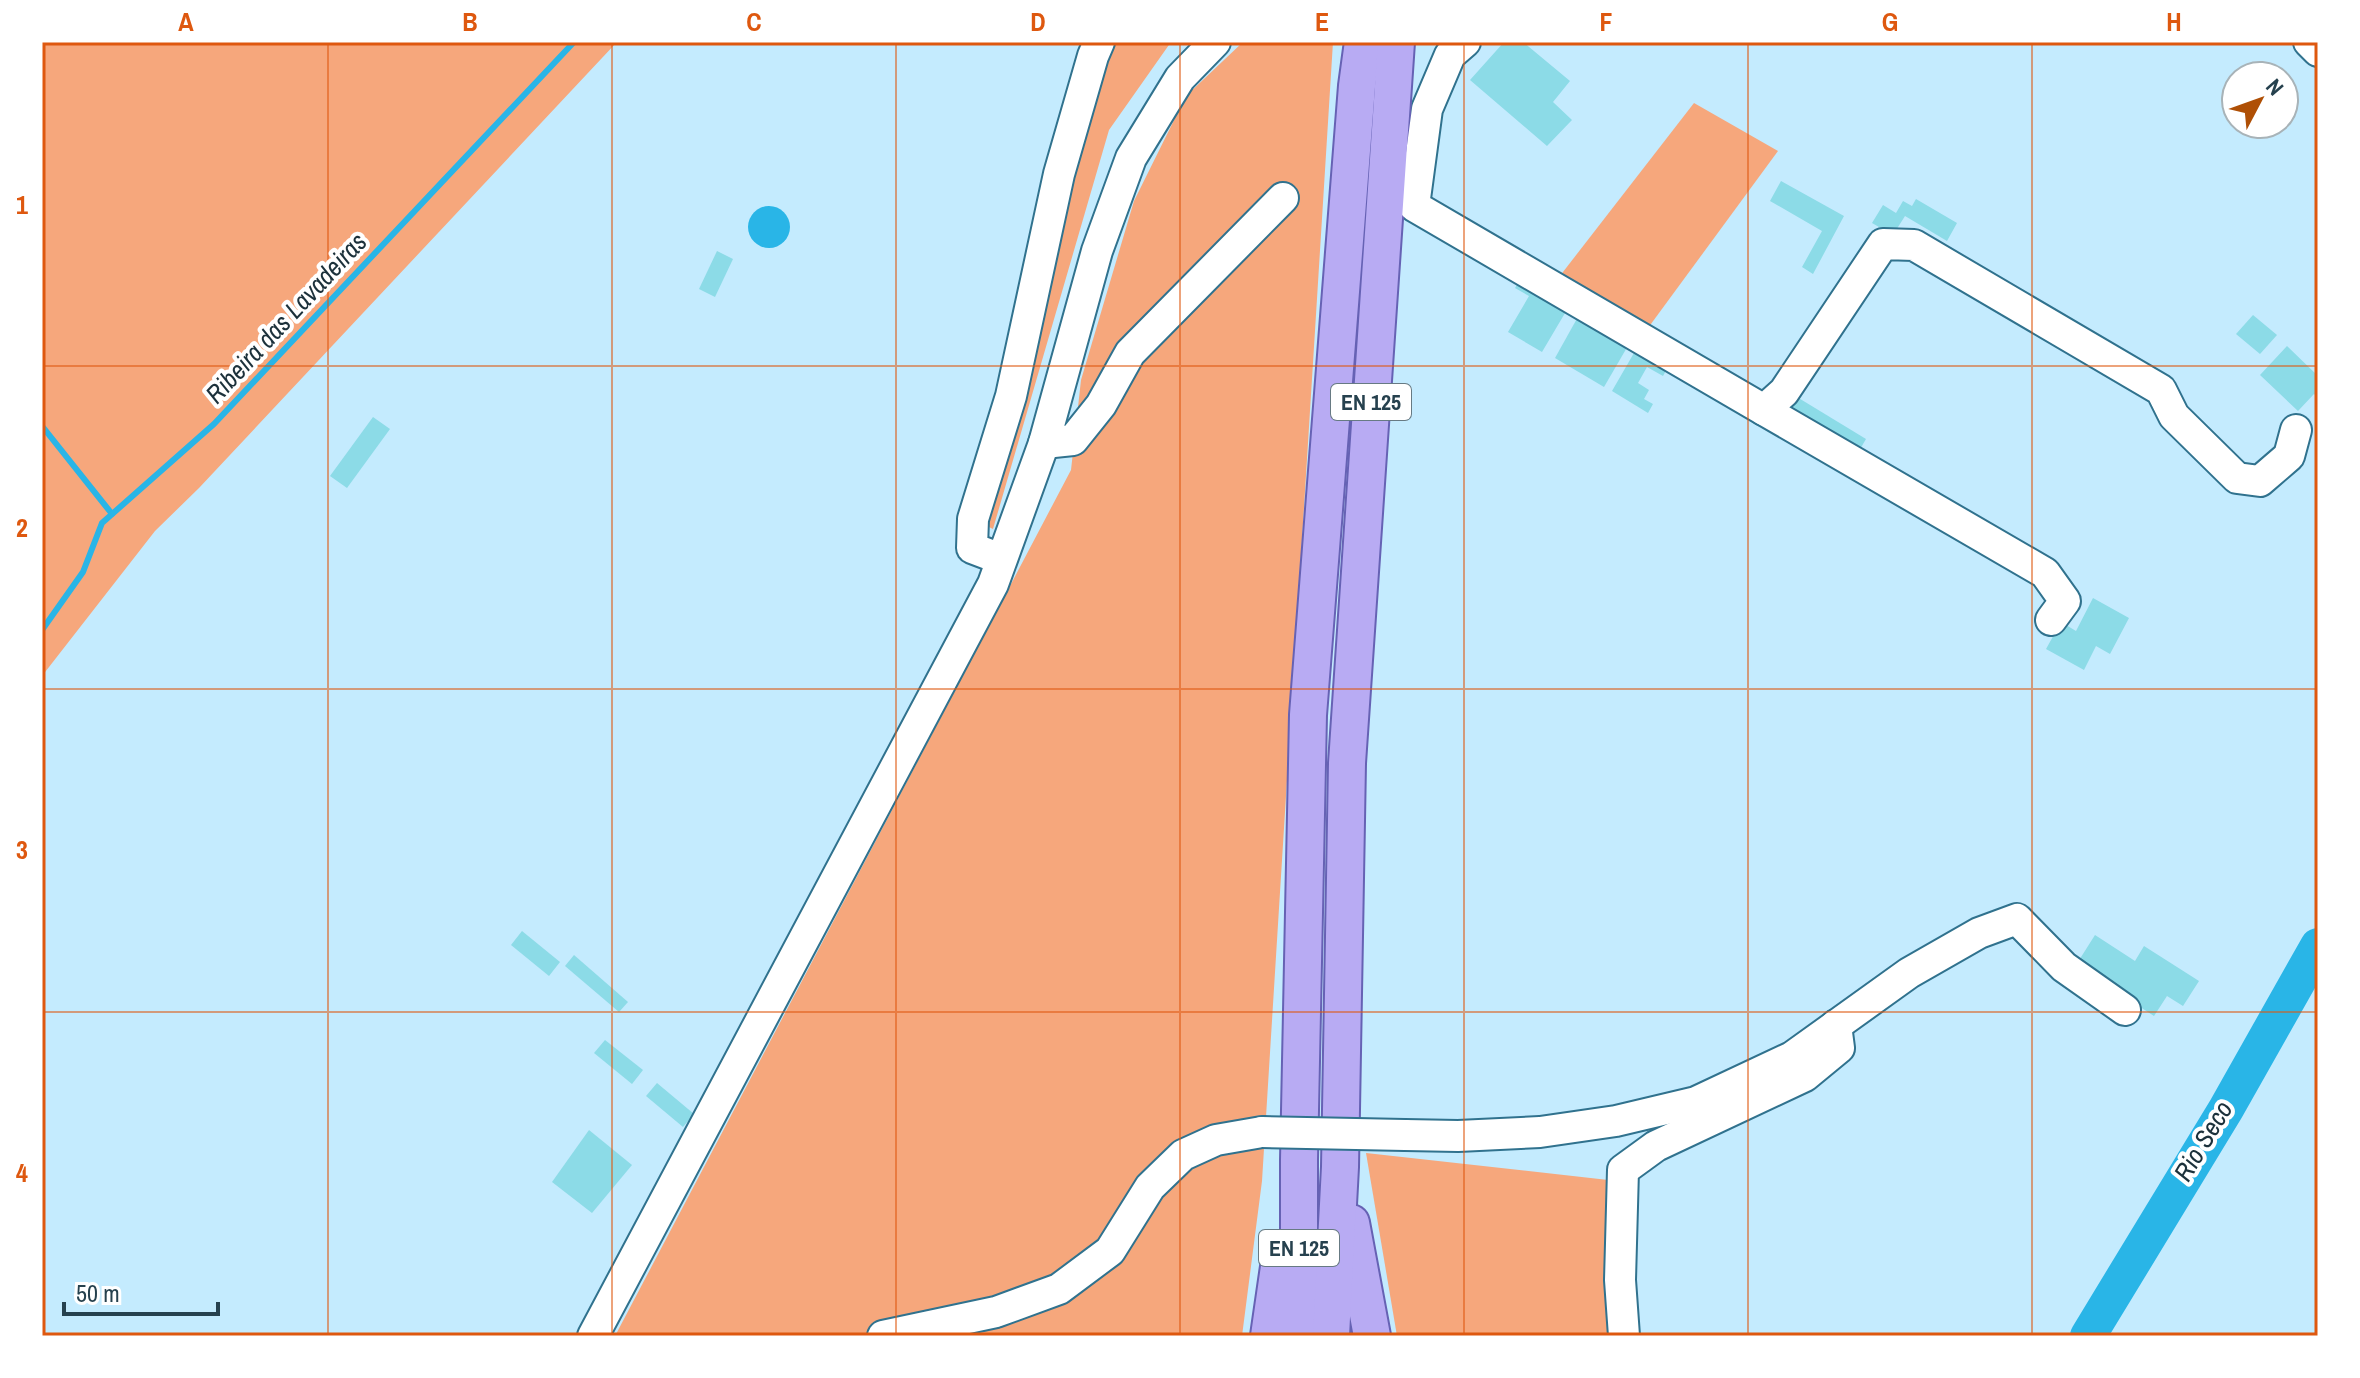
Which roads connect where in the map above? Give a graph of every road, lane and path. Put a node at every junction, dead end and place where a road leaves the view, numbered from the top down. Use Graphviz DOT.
graph roads {
  1 [pos="1099,42"];
  2 [pos="1215,42"];
  3 [pos="1363,42"];
  4 [pos="1396,42"];
  5 [pos="1465,42"];
  6 [pos="2309,42"];
  7 [pos="2318,51"];
  8 [pos="1283,198"];
  9 [pos="1764,410"];
  10 [pos="2296,430"];
  11 [pos="1044,443"];
  12 [pos="1001,559"];
  13 [pos="2051,620"];
  14 [pos="2125,1010"];
  15 [pos="1836,1025"];
  16 [pos="1299,1160"];
  17 [pos="1340,1167"];
  18 [pos="593,1336"];
  19 [pos="883,1336"];
  20 [pos="1269,1336"];
  21 [pos="1299,1336"];
  22 [pos="1331,1336"];
  23 [pos="1372,1336"];
  24 [pos="1624,1336"];
  1 -- 12 [label="street"];
  2 -- 11 [label="street"];
  3 -- 16 [label="main road, EN 125"];
  4 -- 17 [label="main road, EN 125"];
  5 -- 9 [label="street"];
  6 -- 7 [label="street"];
  8 -- 11 [label="street"];
  9 -- 10 [label="street"];
  9 -- 13 [label="street"];
  11 -- 12 [label="street"];
  12 -- 18 [label="street"];
  14 -- 15 [label="street"];
  15 -- 19 [label="street, bridge"];
  15 -- 24 [label="street"];
  16 -- 20 [label="main road"];
  16 -- 21 [label="main road, EN 125"];
  17 -- 22 [label="main road, EN 125"];
  17 -- 23 [label="main road"];
}
